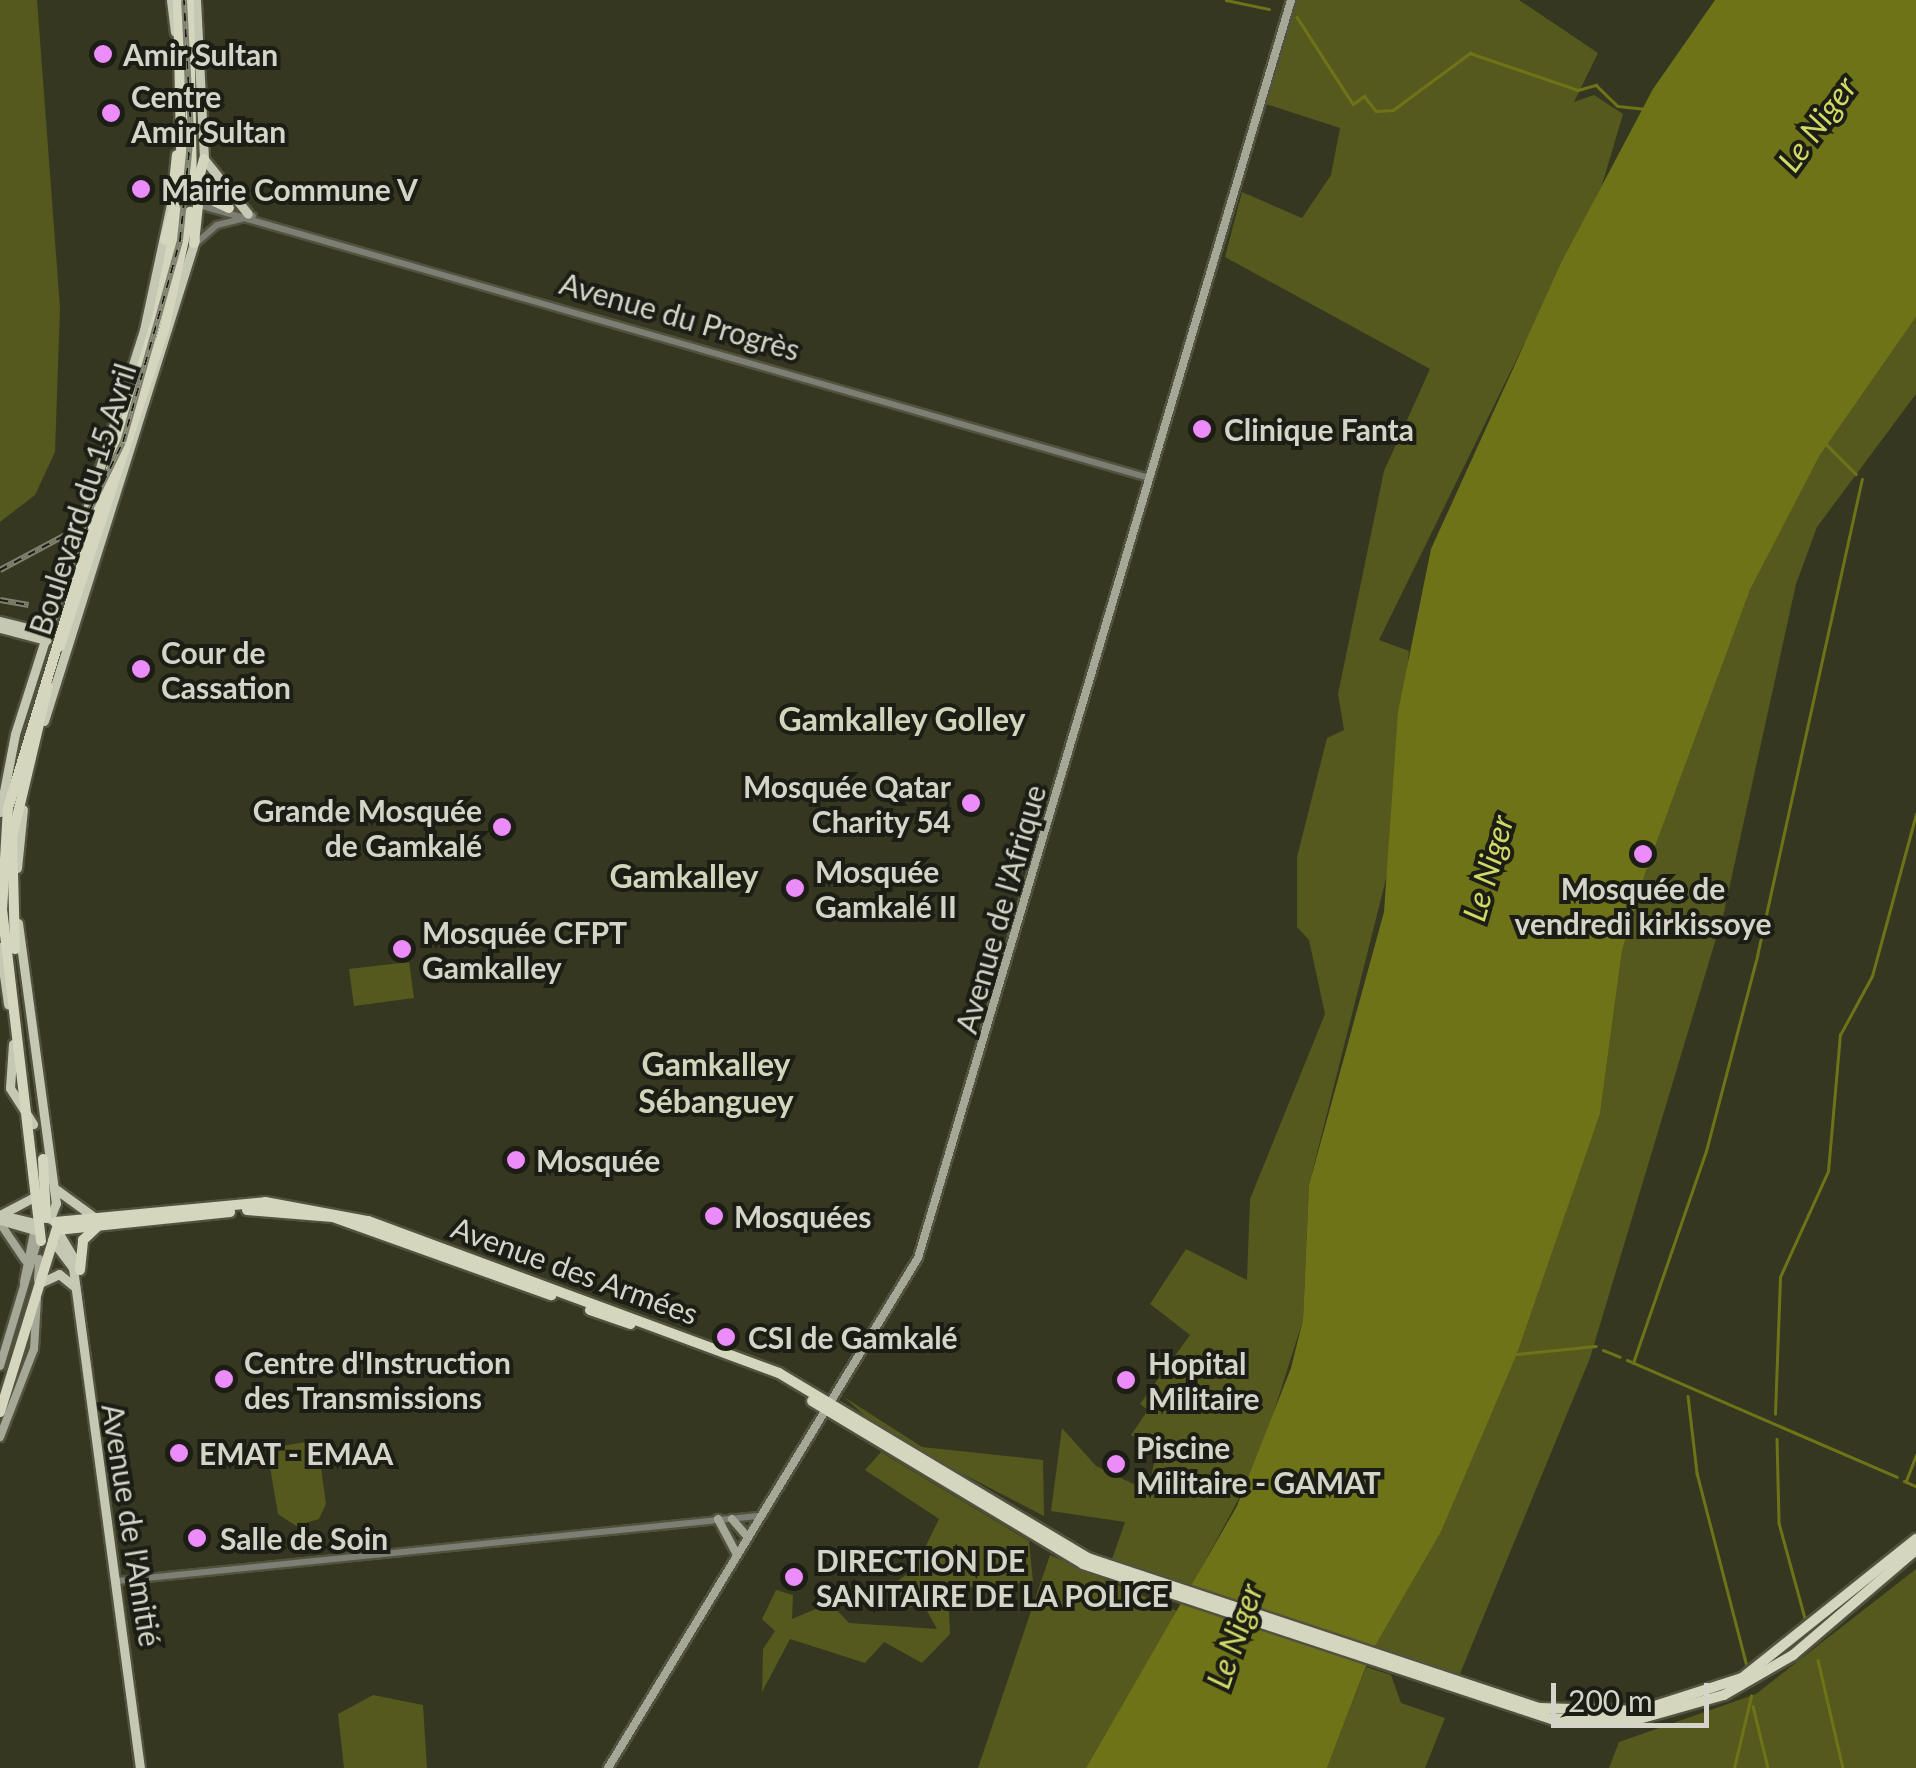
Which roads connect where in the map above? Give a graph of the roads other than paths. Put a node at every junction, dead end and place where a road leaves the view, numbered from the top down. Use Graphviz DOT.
graph roads {
  1 [pos="174,0"];
  2 [pos="193,0"];
  3 [pos="1291,0"];
  4 [pos="177,155"];
  5 [pos="206,164"];
  6 [pos="187,197"];
  7 [pos="230,208"];
  8 [pos="252,215"];
  9 [pos="165,240"];
  10 [pos="194,244"];
  11 [pos="1149,478"];
  12 [pos="54,616"];
  13 [pos="0,624"];
  14 [pos="24,632"];
  15 [pos="47,636"];
  16 [pos="40,657"];
  17 [pos="0,812"];
  18 [pos="0,947"];
  19 [pos="33,1124"];
  20 [pos="49,1174"];
  21 [pos="40,1189"];
  22 [pos="57,1190"];
  23 [pos="0,1218"];
  24 [pos="100,1222"];
  25 [pos="44,1230"];
  26 [pos="39,1259"];
  27 [pos="25,1262"];
  28 [pos="80,1270"];
  29 [pos="38,1285"];
  30 [pos="24,1288"];
  31 [pos="76,1290"];
  32 [pos="0,1366"];
  33 [pos="0,1393"];
  34 [pos="827,1407"];
  35 [pos="0,1412"];
  36 [pos="0,1437"];
  37 [pos="758,1516"];
  38 [pos="732,1518"];
  39 [pos="718,1520"];
  40 [pos="746,1535"];
  41 [pos="1916,1539"];
  42 [pos="1916,1550"];
  43 [pos="736,1552"];
  44 [pos="117,1581"];
  45 [pos="1816,1630"];
  46 [pos="140,1768"];
  47 [pos="608,1768"];
  1 -- 4 [label="main road, Boulevard du 15 Avril"];
  1 -- 6 [label="highway, Boulevard du 15 Avril"];
  2 -- 5 [label="main road, Boulevard du 15 Avril"];
  2 -- 6 [label="highway, Boulevard du 15 Avril"];
  3 -- 11 [label="main road, Avenue de l'Afrique"];
  4 -- 6 [label="highway"];
  5 -- 6 [label="highway"];
  5 -- 8 [label="main road"];
  6 -- 7 [label="highway"];
  6 -- 9 [label="highway"];
  6 -- 10 [label="highway"];
  6 -- 19 [label="highway, Boulevard du 15 Avril"];
  6 -- 20 [label="highway, Boulevard du 15 Avril"];
  7 -- 8 [label="street, Avenue du Progrès"];
  8 -- 10 [label="street"];
  8 -- 11 [label="street, Avenue du Progrès"];
  9 -- 12 [label="main road, Boulevard du 15 Avril"];
  10 -- 20 [label="main road, Boulevard du 15 Avril"];
  11 -- 34 [label="main road, Avenue de l'Afrique"];
  12 -- 14 [label="main road"];
  12 -- 15 [label="main road, Boulevard du 15 Avril"];
  13 -- 14 [label="main road"];
  14 -- 15 [label="main road"];
  14 -- 16 [label="main road"];
  15 -- 16 [label="main road, Boulevard du 15 Avril"];
  16 -- 17 [label="main road, Boulevard du 15 Avril"];
  18 -- 19 [label="main road, Boulevard du 15 Avril"];
  19 -- 21 [label="highway, Boulevard du 15 Avril"];
  20 -- 22 [label="main road, Boulevard du 15 Avril"];
  20 -- 25 [label="highway, Boulevard du 15 Avril"];
  21 -- 23 [label="main road"];
  21 -- 25 [label="highway, Boulevard du 15 Avril"];
  22 -- 24 [label="main road"];
  22 -- 25 [label="main road, Boulevard du 15 Avril"];
  23 -- 25 [label="main road"];
  23 -- 27 [label="main road"];
  24 -- 25 [label="highway, Avenue des Armées"];
  24 -- 28 [label="highway"];
  24 -- 34 [label="highway, Avenue des Armées"];
  25 -- 26 [label="highway"];
  25 -- 27 [label="main road"];
  25 -- 28 [label="main road"];
  25 -- 29 [label="highway"];
  25 -- 30 [label="main road"];
  25 -- 31 [label="main road, Avenue de l'Amitié"];
  26 -- 29 [label="main road"];
  26 -- 33 [label="highway"];
  27 -- 30 [label="main road"];
  28 -- 31 [label="main road, Avenue de l'Amitié"];
  29 -- 31 [label="main road"];
  29 -- 35 [label="highway"];
  29 -- 36 [label="main road"];
  30 -- 32 [label="main road"];
  31 -- 44 [label="main road, Avenue de l'Amitié"];
  34 -- 37 [label="main road, Avenue de l'Afrique"];
  34 -- 45 [label="highway, Avenue des Armées"];
  37 -- 38 [label="street"];
  37 -- 40 [label="main road, Avenue de l'Afrique"];
  38 -- 39 [label="street"];
  38 -- 40 [label="main road"];
  39 -- 43 [label="main road"];
  39 -- 44 [label="street"];
  40 -- 43 [label="main road, Avenue de l'Afrique"];
  41 -- 45 [label="highway"];
  42 -- 45 [label="highway"];
  43 -- 47 [label="main road, Avenue de l'Afrique"];
  44 -- 46 [label="main road, Avenue de l'Amitié"];
}
